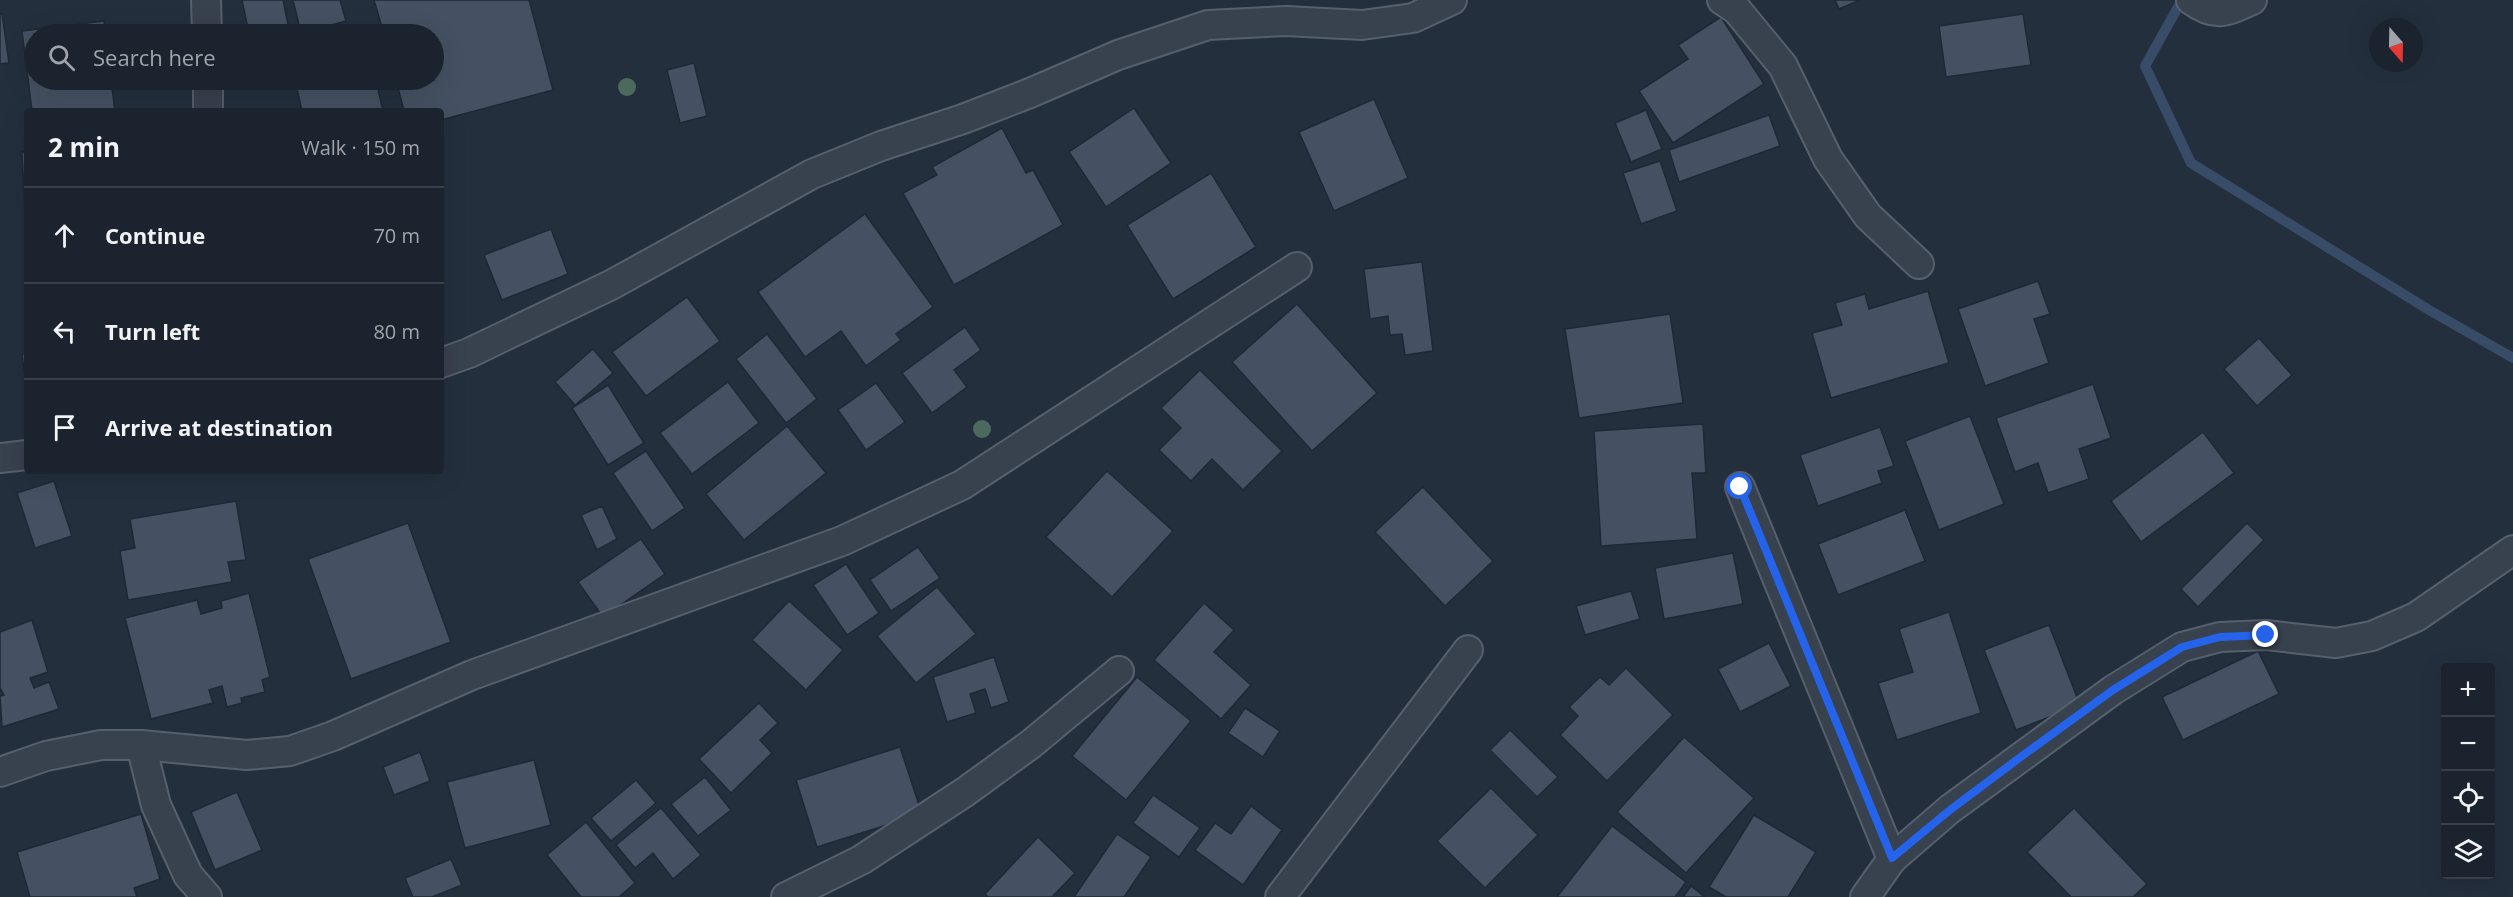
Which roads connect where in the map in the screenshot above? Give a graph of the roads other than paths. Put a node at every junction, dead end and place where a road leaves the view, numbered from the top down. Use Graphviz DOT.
graph roads {
  1 [pos="206,0"];
  2 [pos="1452,0"];
  3 [pos="1722,0"];
  4 [pos="2191,0"];
  5 [pos="2252,0"];
  6 [pos="207,24"];
  7 [pos="208,90"];
  8 [pos="208,108"];
  9 [pos="1919,264"];
  10 [pos="1297,267"];
  11 [pos="444,362"];
  12 [pos="24,455"];
  13 [pos="0,458"];
  14 [pos="1740,487"];
  15 [pos="2513,550"];
  16 [pos="1468,650"];
  17 [pos="1119,671"];
  18 [pos="141,745"];
  19 [pos="0,772"];
  20 [pos="1892,858"];
  21 [pos="207,897"];
  22 [pos="786,897"];
  23 [pos="1280,897"];
  24 [pos="1865,897"];
  1 -- 6 [label="street"];
  2 -- 11 [label="street"];
  3 -- 9 [label="street"];
  4 -- 5 [label="street"];
  7 -- 8 [label="street"];
  10 -- 18 [label="street"];
  12 -- 13 [label="street"];
  14 -- 20 [label="street"];
  15 -- 20 [label="street"];
  16 -- 23 [label="street"];
  17 -- 22 [label="street"];
  18 -- 19 [label="street"];
  18 -- 21 [label="street"];
  20 -- 24 [label="street"];
}
